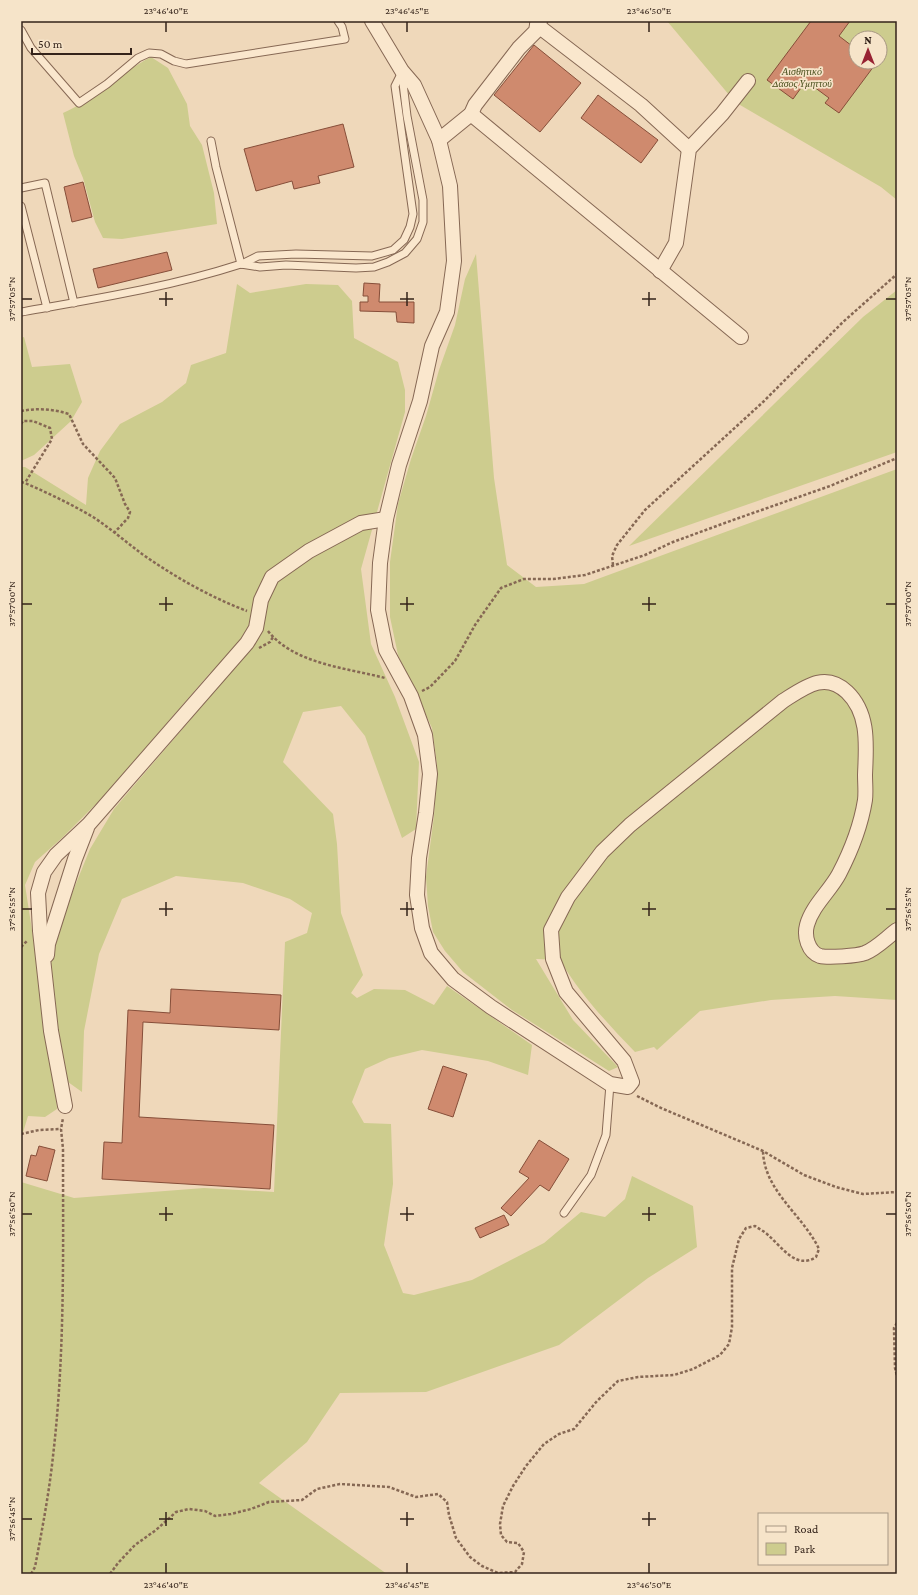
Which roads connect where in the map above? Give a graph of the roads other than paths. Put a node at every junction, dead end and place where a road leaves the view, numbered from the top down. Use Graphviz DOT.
graph roads {
  1 [pos="338,21"];
  2 [pos="372,21"];
  3 [pos="539,23"];
  4 [pos="21,30"];
  5 [pos="402,71"];
  6 [pos="748,81"];
  7 [pos="471,114"];
  8 [pos="439,140"];
  9 [pos="211,141"];
  10 [pos="689,149"];
  11 [pos="21,188"];
  12 [pos="21,206"];
  13 [pos="372,256"];
  14 [pos="242,264"];
  15 [pos="374,267"];
  16 [pos="660,271"];
  17 [pos="74,303"];
  18 [pos="47,308"];
  19 [pos="21,312"];
  20 [pos="741,337"];
  21 [pos="386,519"];
  22 [pos="89,824"];
  23 [pos="897,930"];
  24 [pos="45,971"];
  25 [pos="610,1084"];
  26 [pos="65,1106"];
  27 [pos="564,1213"];
  1 -- 4 [label="lane"];
  2 -- 5 [label="street"];
  3 -- 7 [label="street"];
  3 -- 10 [label="street"];
  5 -- 8 [label="street"];
  5 -- 13 [label="lane"];
  5 -- 15 [label="lane"];
  6 -- 10 [label="street"];
  7 -- 8 [label="street"];
  7 -- 16 [label="street"];
  8 -- 21 [label="street"];
  9 -- 14 [label="lane"];
  10 -- 16 [label="street"];
  11 -- 17 [label="lane"];
  12 -- 18 [label="lane"];
  13 -- 14 [label="lane"];
  13 -- 15 [label="lane"];
  14 -- 15 [label="lane"];
  14 -- 17 [label="lane"];
  16 -- 20 [label="street"];
  17 -- 18 [label="lane"];
  18 -- 19 [label="lane"];
  21 -- 22 [label="street"];
  21 -- 25 [label="street"];
  22 -- 24 [label="street"];
  22 -- 24 [label="street"];
  23 -- 25 [label="street"];
  24 -- 26 [label="street"];
  25 -- 27 [label="lane"];
}
